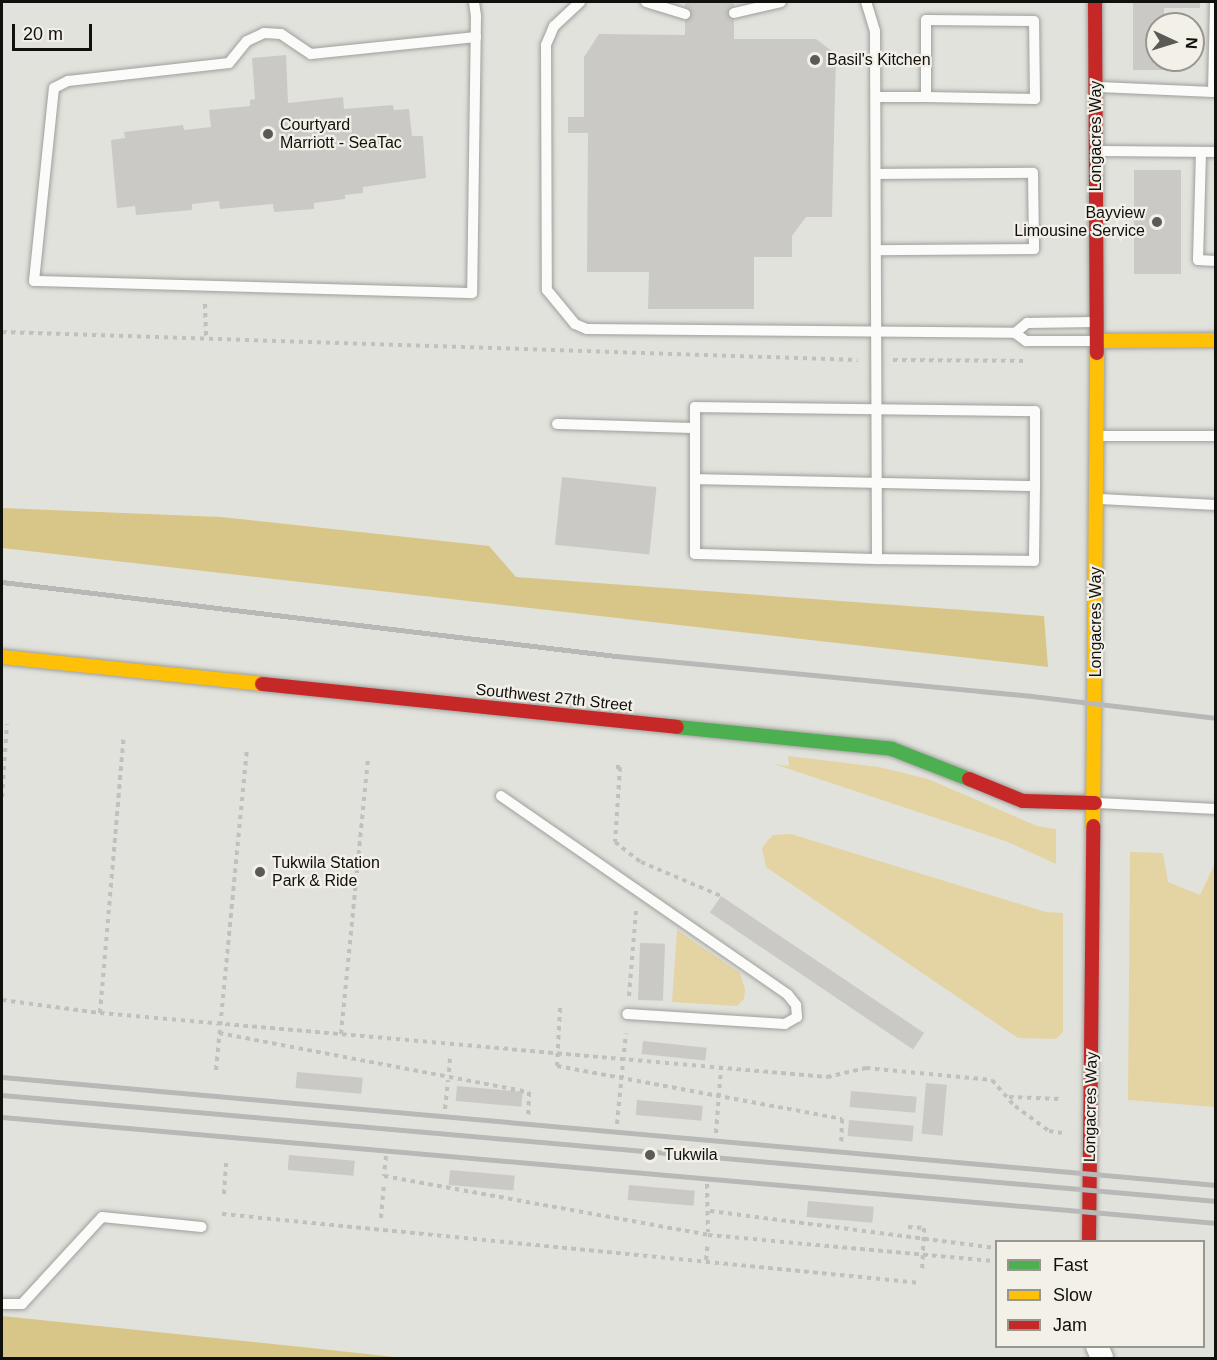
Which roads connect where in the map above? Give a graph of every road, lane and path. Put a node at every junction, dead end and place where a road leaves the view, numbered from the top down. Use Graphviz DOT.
graph roads {
  1 [pos="474,2"];
  2 [pos="580,2"];
  3 [pos="646,2"];
  4 [pos="781,2"];
  5 [pos="866,2"];
  6 [pos="1095,2"];
  7 [pos="1215,2"];
  8 [pos="734,13"];
  9 [pos="685,14"];
  10 [pos="476,37"];
  11 [pos="1095,87"];
  12 [pos="876,97"];
  13 [pos="926,97"];
  14 [pos="1096,151"];
  15 [pos="1202,152"];
  16 [pos="1215,152"];
  17 [pos="876,174"];
  18 [pos="876,250"];
  19 [pos="1215,261"];
  20 [pos="205,301"];
  21 [pos="1097,322"];
  22 [pos="878,330"];
  23 [pos="1015,333"];
  24 [pos="206,337"];
  25 [pos="1215,340"];
  26 [pos="1097,341"];
  27 [pos="877,412"];
  28 [pos="557,424"];
  29 [pos="696,428"];
  30 [pos="1096,436"];
  31 [pos="1215,436"];
  32 [pos="695,479"];
  33 [pos="877,482"];
  34 [pos="1035,486"];
  35 [pos="1096,498"];
  36 [pos="1215,505"];
  37 [pos="877,559"];
  38 [pos="2,657"];
  39 [pos="8,724"];
  40 [pos="124,735"];
  41 [pos="248,747"];
  42 [pos="368,757"];
  43 [pos="616,766"];
  44 [pos="501,796"];
  45 [pos="2,797"];
  46 [pos="1095,803"];
  47 [pos="1215,809"];
  48 [pos="721,896"];
  49 [pos="636,907"];
  50 [pos="629,996"];
  51 [pos="2,1000"];
  52 [pos="560,1008"];
  53 [pos="100,1013"];
  54 [pos="627,1014"];
  55 [pos="220,1023"];
  56 [pos="219,1033"];
  57 [pos="626,1033"];
  58 [pos="341,1034"];
  59 [pos="557,1053"];
  60 [pos="450,1057"];
  61 [pos="623,1060"];
  62 [pos="722,1068"];
  63 [pos="216,1070"];
  64 [pos="449,1072"];
  65 [pos="622,1078"];
  66 [pos="448,1080"];
  67 [pos="719,1097"];
  68 [pos="1008,1097"];
  69 [pos="1069,1099"];
  70 [pos="446,1109"];
  71 [pos="528,1116"];
  72 [pos="617,1124"];
  73 [pos="716,1133"];
  74 [pos="1066,1134"];
  75 [pos="841,1144"];
  76 [pos="386,1156"];
  77 [pos="226,1163"];
  78 [pos="707,1184"];
  79 [pos="384,1185"];
  80 [pos="224,1194"];
  81 [pos="710,1211"];
  82 [pos="222,1215"];
  83 [pos="381,1218"];
  84 [pos="202,1227"];
  85 [pos="908,1227"];
  86 [pos="708,1232"];
  87 [pos="924,1238"];
  88 [pos="1089,1240"];
  89 [pos="708,1242"];
  90 [pos="995,1248"];
  91 [pos="922,1254"];
  92 [pos="706,1260"];
  93 [pos="995,1261"];
  94 [pos="922,1270"];
  95 [pos="921,1283"];
  96 [pos="2,1304"];
  1 -- 10 [label="lane"];
  2 -- 22 [label="lane"];
  3 -- 9 [label="lane"];
  4 -- 8 [label="lane"];
  5 -- 12 [label="lane"];
  6 -- 11 [label="street, Longacres Way"];
  7 -- 11 [label="lane"];
  10 -- 10 [label="lane"];
  11 -- 14 [label="street, Longacres Way"];
  12 -- 13 [label="lane"];
  12 -- 17 [label="lane"];
  13 -- 13 [label="lane"];
  14 -- 15 [label="lane"];
  14 -- 21 [label="street, Longacres Way"];
  15 -- 16 [label="lane"];
  15 -- 19 [label="lane"];
  17 -- 18 [label="lane"];
  17 -- 18 [label="lane"];
  18 -- 22 [label="lane"];
  20 -- 24 [label="path"];
  21 -- 23 [label="lane"];
  21 -- 26 [label="street, Longacres Way"];
  22 -- 23 [label="lane"];
  22 -- 27 [label="lane"];
  23 -- 26 [label="lane"];
  25 -- 26 [label="street"];
  26 -- 30 [label="street, Longacres Way"];
  27 -- 29 [label="lane"];
  27 -- 33 [label="lane"];
  27 -- 34 [label="lane"];
  28 -- 29 [label="lane"];
  29 -- 32 [label="lane"];
  30 -- 31 [label="lane"];
  30 -- 35 [label="street, Longacres Way"];
  32 -- 33 [label="lane"];
  32 -- 37 [label="lane"];
  33 -- 34 [label="lane"];
  33 -- 37 [label="lane"];
  34 -- 37 [label="lane"];
  35 -- 36 [label="lane"];
  35 -- 46 [label="street, Longacres Way"];
  38 -- 46 [label="street, Southwest 27th Street"];
  39 -- 45 [label="path"];
  40 -- 53 [label="path"];
  41 -- 55 [label="path"];
  42 -- 58 [label="path"];
  43 -- 48 [label="path"];
  44 -- 54 [label="lane"];
  46 -- 47 [label="lane"];
  46 -- 88 [label="street, Longacres Way"];
  49 -- 50 [label="path"];
  51 -- 53 [label="path"];
  52 -- 59 [label="path"];
  53 -- 55 [label="path"];
  55 -- 56 [label="path"];
  55 -- 58 [label="path"];
  56 -- 63 [label="path"];
  56 -- 71 [label="path"];
  57 -- 61 [label="path"];
  58 -- 59 [label="path"];
  59 -- 61 [label="path"];
  59 -- 65 [label="path"];
  60 -- 64 [label="path"];
  61 -- 62 [label="path"];
  61 -- 65 [label="path"];
  62 -- 67 [label="path"];
  62 -- 68 [label="path"];
  65 -- 67 [label="path"];
  65 -- 72 [label="path"];
  66 -- 70 [label="path"];
  67 -- 73 [label="path"];
  67 -- 75 [label="path"];
  68 -- 69 [label="path"];
  68 -- 74 [label="path"];
  76 -- 91 [label="path"];
  77 -- 80 [label="path"];
  78 -- 81 [label="path"];
  79 -- 83 [label="path"];
  81 -- 86 [label="path"];
  81 -- 87 [label="path"];
  82 -- 95 [label="path"];
  84 -- 96 [label="lane"];
  85 -- 87 [label="path"];
  87 -- 90 [label="path"];
  87 -- 91 [label="path"];
  89 -- 92 [label="path"];
  91 -- 93 [label="path"];
  91 -- 94 [label="path"];
}
